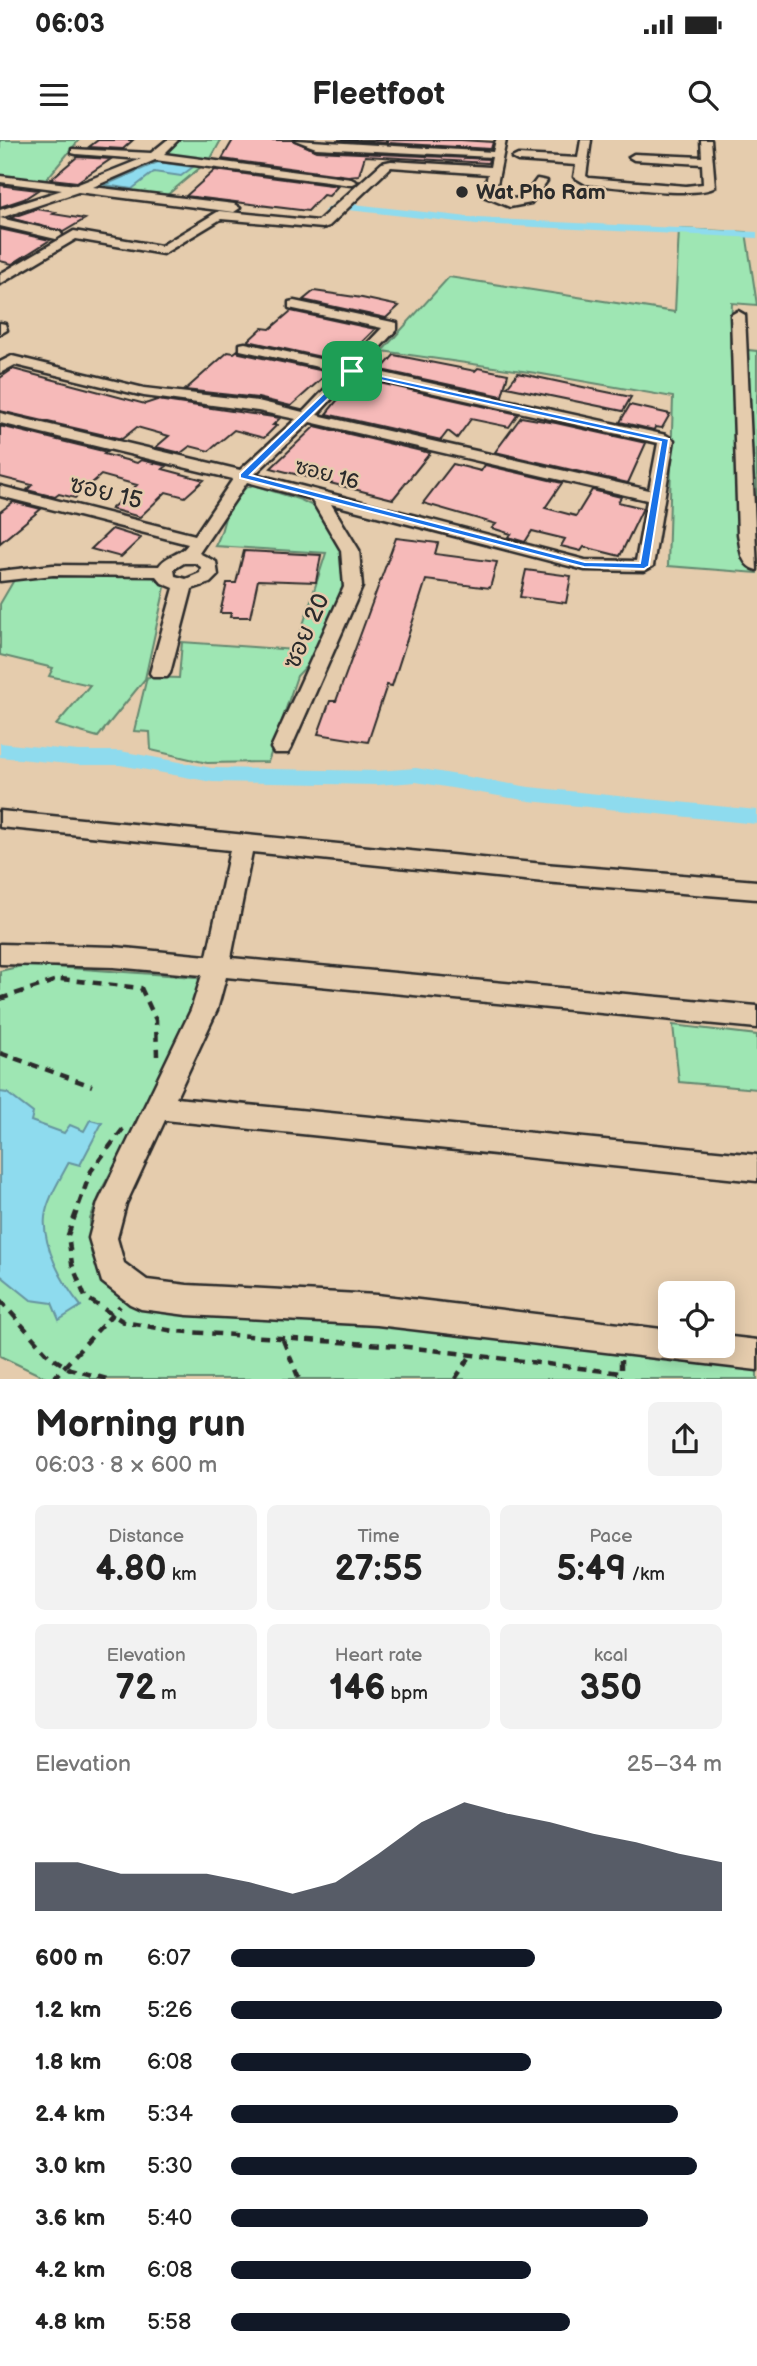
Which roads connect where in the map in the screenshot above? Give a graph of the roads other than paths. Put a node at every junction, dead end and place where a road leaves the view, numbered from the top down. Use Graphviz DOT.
graph roads {
  1 [pos="173,140"];
  2 [pos="300,140"];
  3 [pos="502,140"];
  4 [pos="586,140"];
  5 [pos="706,140"];
  6 [pos="76,151"];
  7 [pos="489,154"];
  8 [pos="153,156"];
  9 [pos="634,157"];
  10 [pos="518,158"];
  11 [pos="707,161"];
  12 [pos="583,162"];
  13 [pos="495,171"];
  14 [pos="0,179"];
  15 [pos="541,181"];
  16 [pos="76,187"];
  17 [pos="0,215"];
  18 [pos="0,222"];
  19 [pos="57,234"];
  20 [pos="0,280"];
  21 [pos="294,304"];
  22 [pos="738,315"];
  23 [pos="245,347"];
  24 [pos="0,369"];
  25 [pos="352,371"];
  26 [pos="307,417"];
  27 [pos="0,418"];
  28 [pos="243,476"];
  29 [pos="0,491"];
  30 [pos="317,495"];
  31 [pos="656,497"];
  32 [pos="752,534"];
  33 [pos="199,541"];
  34 [pos="188,557"];
  35 [pos="757,565"];
  36 [pos="164,571"];
  37 [pos="1,577"];
  38 [pos="184,585"];
  39 [pos="160,673"];
  40 [pos="281,748"];
  41 [pos="0,819"];
  42 [pos="243,842"];
  43 [pos="757,890"];
  44 [pos="0,954"];
  45 [pos="217,965"];
  46 [pos="757,1017"];
  47 [pos="159,1108"];
  48 [pos="757,1168"];
  49 [pos="658,1344"];
  50 [pos="735,1352"];
  51 [pos="757,1355"];
  1 -- 8 [label="street"];
  2 -- 7 [label="street"];
  3 -- 13 [label="street"];
  4 -- 12 [label="street"];
  5 -- 11 [label="street"];
  6 -- 8 [label="street"];
  8 -- 16 [label="street"];
  8 -- 16 [label="street"];
  9 -- 11 [label="street"];
  10 -- 12 [label="street"];
  11 -- 12 [label="street"];
  13 -- 15 [label="street"];
  13 -- 20 [label="street"];
  14 -- 16 [label="street"];
  16 -- 17 [label="street"];
  18 -- 19 [label="street"];
  21 -- 25 [label="street"];
  22 -- 32 [label="street"];
  23 -- 25 [label="street"];
  24 -- 26 [label="street"];
  25 -- 26 [label="street"];
  25 -- 31 [label="street"];
  26 -- 28 [label="street"];
  26 -- 31 [label="street"];
  27 -- 28 [label="street, ซอย 16"];
  28 -- 30 [label="street, ซอย 16"];
  28 -- 33 [label="street"];
  29 -- 33 [label="street, ซอย 15"];
  30 -- 31 [label="street, ซอย 16"];
  30 -- 40 [label="street, ซอย 20"];
  32 -- 35 [label="street"];
  33 -- 34 [label="street"];
  34 -- 36 [label="street"];
  34 -- 38 [label="street"];
  36 -- 37 [label="street"];
  36 -- 38 [label="street"];
  38 -- 39 [label="street"];
  41 -- 42 [label="street"];
  42 -- 43 [label="street"];
  42 -- 45 [label="street"];
  44 -- 45 [label="street"];
  45 -- 46 [label="street"];
  45 -- 47 [label="street"];
  47 -- 48 [label="street"];
  47 -- 49 [label="street"];
  50 -- 51 [label="street"];
}
